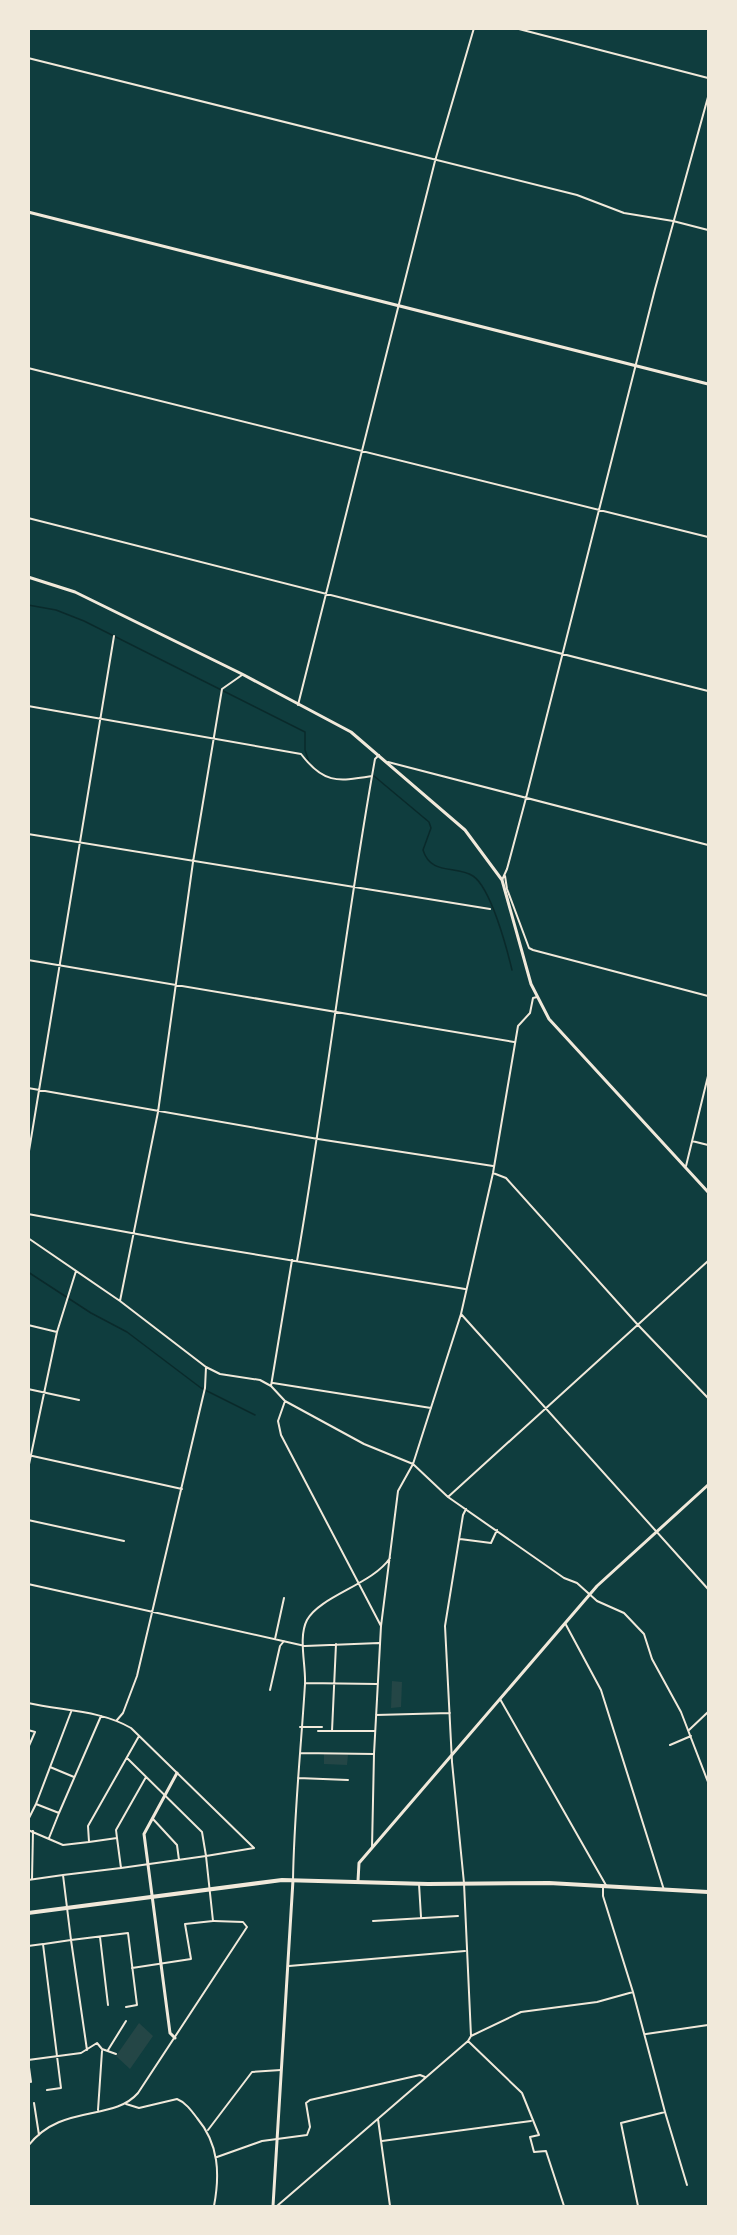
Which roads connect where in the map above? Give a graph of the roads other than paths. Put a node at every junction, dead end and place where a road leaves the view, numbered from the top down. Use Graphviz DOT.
graph roads {
  1 [pos="474,28"];
  2 [pos="515,28"];
  3 [pos="28,58"];
  4 [pos="708,78"];
  5 [pos="708,97"];
  6 [pos="435,161"];
  7 [pos="28,212"];
  8 [pos="674,221"];
  9 [pos="708,230"];
  10 [pos="400,306"];
  11 [pos="636,365"];
  12 [pos="28,368"];
  13 [pos="708,384"];
  14 [pos="363,449"];
  15 [pos="599,509"];
  16 [pos="28,518"];
  17 [pos="708,537"];
  18 [pos="28,577"];
  19 [pos="327,592"];
  20 [pos="114,636"];
  21 [pos="563,653"];
  22 [pos="242,674"];
  23 [pos="708,691"];
  24 [pos="298,705"];
  25 [pos="28,706"];
  26 [pos="100,718"];
  27 [pos="214,738"];
  28 [pos="379,755"];
  29 [pos="388,762"];
  30 [pos="372,776"];
  31 [pos="526,798"];
  32 [pos="28,834"];
  33 [pos="79,843"];
  34 [pos="708,845"];
  35 [pos="193,862"];
  36 [pos="505,876"];
  37 [pos="502,880"];
  38 [pos="354,886"];
  39 [pos="490,909"];
  40 [pos="28,960"];
  41 [pos="60,965"];
  42 [pos="175,984"];
  43 [pos="708,996"];
  44 [pos="537,998"];
  45 [pos="334,1010"];
  46 [pos="515,1042"];
  47 [pos="708,1076"];
  48 [pos="28,1088"];
  49 [pos="40,1090"];
  50 [pos="158,1112"];
  51 [pos="318,1139"];
  52 [pos="692,1141"];
  53 [pos="708,1145"];
  54 [pos="28,1157"];
  55 [pos="494,1166"];
  56 [pos="686,1166"];
  57 [pos="493,1173"];
  58 [pos="708,1192"];
  59 [pos="28,1214"];
  60 [pos="134,1232"];
  61 [pos="28,1238"];
  62 [pos="292,1260"];
  63 [pos="297,1261"];
  64 [pos="708,1261"];
  65 [pos="75,1271"];
  66 [pos="465,1289"];
  67 [pos="120,1301"];
  68 [pos="461,1314"];
  69 [pos="638,1324"];
  70 [pos="28,1325"];
  71 [pos="57,1332"];
  72 [pos="206,1367"];
  73 [pos="272,1384"];
  74 [pos="28,1389"];
  75 [pos="46,1393"];
  76 [pos="708,1398"];
  77 [pos="79,1400"];
  78 [pos="285,1401"];
  79 [pos="547,1407"];
  80 [pos="431,1408"];
  81 [pos="30,1456"];
  82 [pos="413,1464"];
  83 [pos="28,1469"];
  84 [pos="708,1485"];
  85 [pos="182,1489"];
  86 [pos="448,1497"];
  87 [pos="466,1509"];
  88 [pos="28,1520"];
  89 [pos="496,1530"];
  90 [pos="657,1531"];
  91 [pos="459,1539"];
  92 [pos="124,1541"];
  93 [pos="392,1556"];
  94 [pos="28,1584"];
  95 [pos="358,1584"];
  96 [pos="708,1589"];
  97 [pos="590,1595"];
  98 [pos="284,1598"];
  99 [pos="154,1610"];
  100 [pos="565,1623"];
  101 [pos="381,1626"];
  102 [pos="275,1639"];
  103 [pos="284,1641"];
  104 [pos="380,1643"];
  105 [pos="336,1644"];
  106 [pos="304,1646"];
  107 [pos="305,1683"];
  108 [pos="335,1684"];
  109 [pos="377,1684"];
  110 [pos="270,1690"];
  111 [pos="500,1699"];
  112 [pos="28,1703"];
  113 [pos="71,1712"];
  114 [pos="708,1712"];
  115 [pos="450,1713"];
  116 [pos="101,1716"];
  117 [pos="376,1716"];
  118 [pos="117,1720"];
  119 [pos="300,1727"];
  120 [pos="28,1730"];
  121 [pos="688,1730"];
  122 [pos="332,1731"];
  123 [pos="375,1731"];
  124 [pos="139,1736"];
  125 [pos="691,1736"];
  126 [pos="670,1745"];
  127 [pos="28,1748"];
  128 [pos="300,1753"];
  129 [pos="374,1754"];
  130 [pos="452,1755"];
  131 [pos="127,1758"];
  132 [pos="50,1767"];
  133 [pos="177,1773"];
  134 [pos="74,1777"];
  135 [pos="146,1777"];
  136 [pos="298,1778"];
  137 [pos="348,1780"];
  138 [pos="708,1782"];
  139 [pos="166,1796"];
  140 [pos="36,1804"];
  141 [pos="59,1813"];
  142 [pos="153,1818"];
  143 [pos="28,1820"];
  144 [pos="28,1830"];
  145 [pos="33,1832"];
  146 [pos="117,1838"];
  147 [pos="48,1839"];
  148 [pos="89,1842"];
  149 [pos="372,1848"];
  150 [pos="206,1856"];
  151 [pos="179,1860"];
  152 [pos="148,1864"];
  153 [pos="121,1868"];
  154 [pos="63,1875"];
  155 [pos="30,1880"];
  156 [pos="293,1880"];
  157 [pos="358,1881"];
  158 [pos="464,1883"];
  159 [pos="419,1884"];
  160 [pos="605,1887"];
  161 [pos="210,1888"];
  162 [pos="664,1890"];
  163 [pos="708,1892"];
  164 [pos="152,1897"];
  165 [pos="67,1908"];
  166 [pos="28,1913"];
  167 [pos="458,1916"];
  168 [pos="421,1918"];
  169 [pos="213,1921"];
  170 [pos="372,1921"];
  171 [pos="100,1937"];
  172 [pos="71,1940"];
  173 [pos="43,1944"];
  174 [pos="28,1946"];
  175 [pos="465,1951"];
  176 [pos="161,1964"];
  177 [pos="286,1966"];
  178 [pos="132,1968"];
  179 [pos="633,1992"];
  180 [pos="108,2005"];
  181 [pos="126,2007"];
  182 [pos="126,2021"];
  183 [pos="708,2025"];
  184 [pos="645,2034"];
  185 [pos="471,2036"];
  186 [pos="175,2038"];
  187 [pos="468,2041"];
  188 [pos="102,2049"];
  189 [pos="87,2050"];
  190 [pos="108,2050"];
  191 [pos="116,2054"];
  192 [pos="58,2056"];
  193 [pos="28,2060"];
  194 [pos="281,2070"];
  195 [pos="425,2077"];
  196 [pos="31,2082"];
  197 [pos="47,2090"];
  198 [pos="34,2103"];
  199 [pos="126,2104"];
  200 [pos="98,2110"];
  201 [pos="665,2112"];
  202 [pos="378,2119"];
  203 [pos="531,2121"];
  204 [pos="207,2132"];
  205 [pos="39,2135"];
  206 [pos="277,2141"];
  207 [pos="382,2141"];
  208 [pos="29,2144"];
  209 [pos="217,2157"];
  210 [pos="687,2185"];
  211 [pos="214,2206"];
  212 [pos="275,2206"];
  213 [pos="390,2206"];
  214 [pos="564,2206"];
  215 [pos="638,2206"];
  1 -- 6 [label="street"];
  2 -- 4 [label="street"];
  3 -- 6 [label="street"];
  5 -- 8 [label="street"];
  6 -- 8 [label="street"];
  6 -- 10 [label="street"];
  7 -- 10 [label="main road"];
  8 -- 9 [label="street"];
  8 -- 11 [label="street"];
  10 -- 11 [label="main road"];
  10 -- 14 [label="street"];
  11 -- 13 [label="main road"];
  11 -- 15 [label="street"];
  12 -- 14 [label="street"];
  14 -- 15 [label="street"];
  14 -- 19 [label="street"];
  15 -- 17 [label="street"];
  15 -- 21 [label="street"];
  16 -- 19 [label="street"];
  18 -- 22 [label="main road"];
  19 -- 21 [label="street"];
  19 -- 24 [label="street"];
  20 -- 26 [label="street"];
  21 -- 23 [label="street"];
  21 -- 31 [label="street"];
  22 -- 24 [label="main road"];
  22 -- 27 [label="street"];
  24 -- 28 [label="main road"];
  25 -- 26 [label="street"];
  26 -- 27 [label="street"];
  26 -- 33 [label="street"];
  27 -- 30 [label="street"];
  27 -- 35 [label="street"];
  28 -- 29 [label="main road"];
  28 -- 30 [label="street"];
  29 -- 31 [label="street"];
  29 -- 37 [label="main road"];
  30 -- 38 [label="street"];
  31 -- 34 [label="street"];
  31 -- 36 [label="street"];
  32 -- 33 [label="street"];
  33 -- 35 [label="street"];
  33 -- 41 [label="street"];
  35 -- 38 [label="street"];
  35 -- 42 [label="street"];
  36 -- 37 [label="street"];
  36 -- 43 [label="street"];
  37 -- 44 [label="main road"];
  38 -- 39 [label="street"];
  38 -- 45 [label="street"];
  40 -- 41 [label="street"];
  41 -- 42 [label="street"];
  41 -- 49 [label="street"];
  42 -- 45 [label="street"];
  42 -- 50 [label="street"];
  44 -- 46 [label="street"];
  44 -- 56 [label="main road"];
  45 -- 46 [label="street"];
  45 -- 51 [label="street"];
  46 -- 55 [label="street"];
  47 -- 52 [label="street"];
  48 -- 49 [label="street"];
  49 -- 50 [label="street"];
  49 -- 54 [label="street"];
  50 -- 51 [label="street"];
  50 -- 60 [label="street"];
  51 -- 55 [label="street"];
  51 -- 63 [label="street"];
  52 -- 53 [label="street"];
  52 -- 56 [label="street"];
  55 -- 57 [label="street"];
  56 -- 58 [label="main road"];
  57 -- 66 [label="street"];
  57 -- 69 [label="street"];
  59 -- 60 [label="street"];
  60 -- 62 [label="street"];
  60 -- 67 [label="street"];
  61 -- 65 [label="street"];
  62 -- 63 [label="street"];
  62 -- 73 [label="street"];
  63 -- 66 [label="street"];
  64 -- 69 [label="street"];
  65 -- 67 [label="street"];
  65 -- 71 [label="street"];
  66 -- 68 [label="street"];
  67 -- 72 [label="street"];
  68 -- 79 [label="street"];
  68 -- 80 [label="street"];
  69 -- 76 [label="street"];
  69 -- 79 [label="street"];
  70 -- 71 [label="street"];
  71 -- 75 [label="street"];
  72 -- 73 [label="street"];
  72 -- 85 [label="street"];
  73 -- 78 [label="street"];
  73 -- 80 [label="street"];
  74 -- 75 [label="street"];
  75 -- 77 [label="street"];
  75 -- 81 [label="street"];
  78 -- 82 [label="street"];
  78 -- 95 [label="street"];
  79 -- 86 [label="street"];
  79 -- 90 [label="street"];
  80 -- 82 [label="street"];
  81 -- 83 [label="street"];
  81 -- 85 [label="street"];
  82 -- 86 [label="street"];
  82 -- 93 [label="street"];
  84 -- 90 [label="main road"];
  85 -- 99 [label="street"];
  86 -- 87 [label="street"];
  87 -- 89 [label="street"];
  87 -- 91 [label="street"];
  88 -- 92 [label="street"];
  89 -- 91 [label="street"];
  89 -- 97 [label="street"];
  90 -- 96 [label="street"];
  90 -- 97 [label="main road"];
  91 -- 115 [label="street"];
  93 -- 95 [label="street"];
  93 -- 101 [label="street"];
  94 -- 99 [label="street"];
  95 -- 101 [label="street"];
  95 -- 106 [label="street"];
  97 -- 100 [label="main road"];
  97 -- 121 [label="street"];
  98 -- 102 [label="street"];
  99 -- 102 [label="street"];
  99 -- 118 [label="street"];
  100 -- 111 [label="main road"];
  100 -- 162 [label="street"];
  101 -- 104 [label="street"];
  102 -- 103 [label="street"];
  103 -- 106 [label="street"];
  103 -- 110 [label="street"];
  104 -- 105 [label="street"];
  104 -- 109 [label="street"];
  105 -- 106 [label="street"];
  105 -- 108 [label="street"];
  106 -- 107 [label="street"];
  107 -- 108 [label="street"];
  107 -- 119 [label="street"];
  108 -- 109 [label="street"];
  108 -- 122 [label="street"];
  109 -- 117 [label="street"];
  111 -- 130 [label="main road"];
  111 -- 160 [label="street"];
  112 -- 113 [label="street"];
  113 -- 116 [label="street"];
  113 -- 132 [label="street"];
  114 -- 121 [label="street"];
  115 -- 117 [label="street"];
  115 -- 130 [label="street"];
  116 -- 118 [label="street"];
  116 -- 134 [label="street"];
  117 -- 123 [label="street"];
  118 -- 124 [label="street"];
  119 -- 122 [label="street"];
  119 -- 128 [label="street"];
  120 -- 127 [label="street"];
  121 -- 125 [label="street"];
  122 -- 123 [label="street"];
  123 -- 129 [label="street"];
  124 -- 131 [label="street"];
  124 -- 133 [label="street"];
  125 -- 126 [label="street"];
  125 -- 138 [label="street"];
  128 -- 129 [label="street"];
  128 -- 136 [label="street"];
  129 -- 149 [label="street"];
  130 -- 149 [label="main road"];
  130 -- 158 [label="street"];
  131 -- 135 [label="street"];
  131 -- 148 [label="street"];
  132 -- 134 [label="street"];
  132 -- 140 [label="street"];
  133 -- 139 [label="main road"];
  133 -- 150 [label="street"];
  134 -- 141 [label="street"];
  135 -- 139 [label="street"];
  135 -- 146 [label="street"];
  136 -- 137 [label="street"];
  136 -- 156 [label="street"];
  139 -- 142 [label="main road"];
  139 -- 150 [label="street"];
  140 -- 141 [label="street"];
  140 -- 143 [label="street"];
  141 -- 147 [label="street"];
  142 -- 151 [label="street"];
  142 -- 152 [label="main road"];
  144 -- 145 [label="street"];
  145 -- 147 [label="street"];
  145 -- 155 [label="street"];
  146 -- 148 [label="street"];
  146 -- 153 [label="street"];
  147 -- 148 [label="street"];
  149 -- 157 [label="main road"];
  150 -- 151 [label="street"];
  150 -- 161 [label="street"];
  151 -- 152 [label="street"];
  152 -- 153 [label="street"];
  152 -- 164 [label="main road"];
  153 -- 154 [label="street"];
  154 -- 155 [label="street"];
  154 -- 165 [label="street"];
  156 -- 157 [label="main road"];
  156 -- 161 [label="main road"];
  156 -- 177 [label="main road"];
  157 -- 159 [label="main road"];
  158 -- 159 [label="main road"];
  158 -- 160 [label="main road"];
  158 -- 175 [label="street"];
  159 -- 168 [label="street"];
  160 -- 162 [label="main road"];
  160 -- 179 [label="street"];
  161 -- 164 [label="main road"];
  161 -- 169 [label="street"];
  162 -- 163 [label="main road"];
  164 -- 165 [label="main road"];
  164 -- 176 [label="main road"];
  165 -- 166 [label="main road"];
  165 -- 172 [label="street"];
  167 -- 168 [label="street"];
  168 -- 170 [label="street"];
  169 -- 176 [label="street"];
  169 -- 186 [label="street"];
  171 -- 172 [label="street"];
  171 -- 178 [label="street"];
  171 -- 180 [label="street"];
  172 -- 173 [label="street"];
  172 -- 189 [label="street"];
  173 -- 174 [label="street"];
  173 -- 192 [label="street"];
  175 -- 177 [label="street"];
  175 -- 185 [label="street"];
  176 -- 178 [label="street"];
  176 -- 186 [label="main road"];
  177 -- 194 [label="main road"];
  178 -- 181 [label="street"];
  179 -- 184 [label="street"];
  179 -- 185 [label="street"];
  182 -- 190 [label="street"];
  183 -- 184 [label="street"];
  184 -- 201 [label="street"];
  185 -- 187 [label="street"];
  186 -- 199 [label="street"];
  187 -- 195 [label="street"];
  187 -- 203 [label="street"];
  188 -- 189 [label="street"];
  188 -- 190 [label="street"];
  188 -- 200 [label="street"];
  189 -- 192 [label="street"];
  190 -- 191 [label="street"];
  192 -- 193 [label="street"];
  192 -- 197 [label="street"];
  193 -- 196 [label="street"];
  194 -- 204 [label="street"];
  194 -- 206 [label="main road"];
  195 -- 202 [label="street"];
  195 -- 206 [label="street"];
  198 -- 205 [label="street"];
  199 -- 200 [label="street"];
  199 -- 204 [label="street"];
  200 -- 205 [label="street"];
  201 -- 210 [label="street"];
  201 -- 215 [label="street"];
  202 -- 207 [label="street"];
  202 -- 212 [label="street"];
  203 -- 207 [label="street"];
  203 -- 214 [label="street"];
  204 -- 209 [label="street"];
  205 -- 208 [label="street"];
  206 -- 209 [label="street"];
  206 -- 212 [label="main road"];
  207 -- 213 [label="street"];
  209 -- 211 [label="street"];
}
